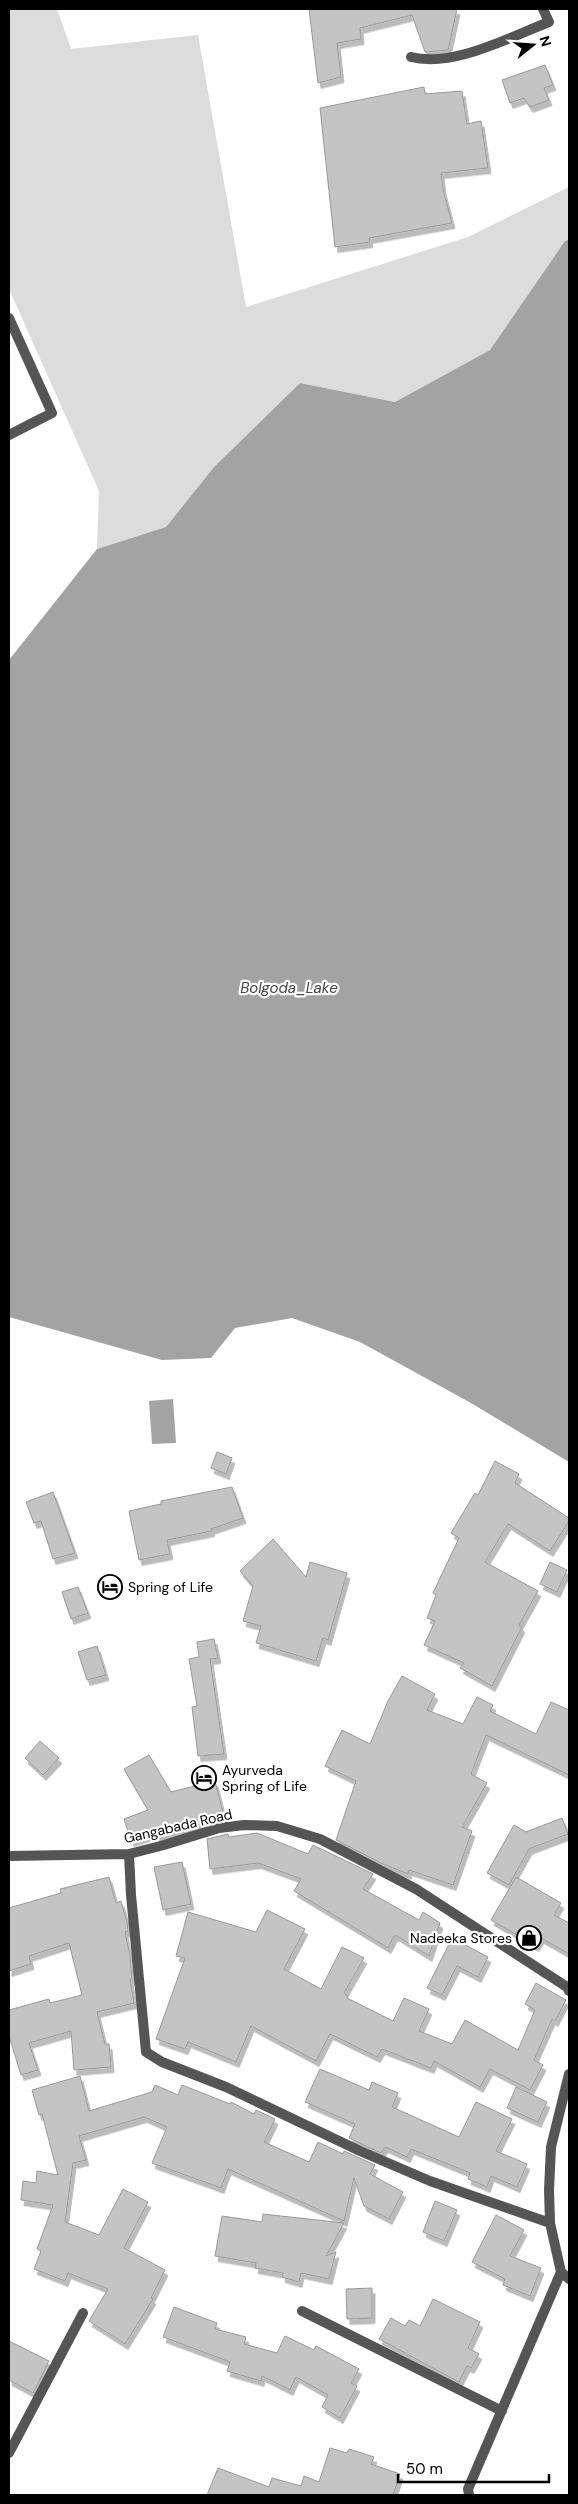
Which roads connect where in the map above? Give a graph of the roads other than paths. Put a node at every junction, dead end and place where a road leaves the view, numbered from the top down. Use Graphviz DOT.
graph roads {
  1 [pos="543,9"];
  2 [pos="411,57"];
  3 [pos="9,318"];
  4 [pos="9,435"];
  5 [pos="129,1854"];
  6 [pos="9,1856"];
  7 [pos="569,1991"];
  8 [pos="569,2074"];
  9 [pos="550,2222"];
  10 [pos="561,2272"];
  11 [pos="569,2279"];
  12 [pos="302,2311"];
  13 [pos="83,2313"];
  14 [pos="502,2411"];
  15 [pos="10,2446"];
  16 [pos="469,2495"];
  1 -- 2 [label="street"];
  3 -- 4 [label="street"];
  5 -- 6 [label="street, Gangabada Road"];
  5 -- 7 [label="street, Gangabada Road"];
  5 -- 9 [label="street"];
  8 -- 9 [label="street"];
  9 -- 10 [label="street"];
  10 -- 11 [label="street"];
  10 -- 14 [label="street"];
  12 -- 14 [label="street"];
  13 -- 15 [label="street"];
  14 -- 16 [label="street"];
}
